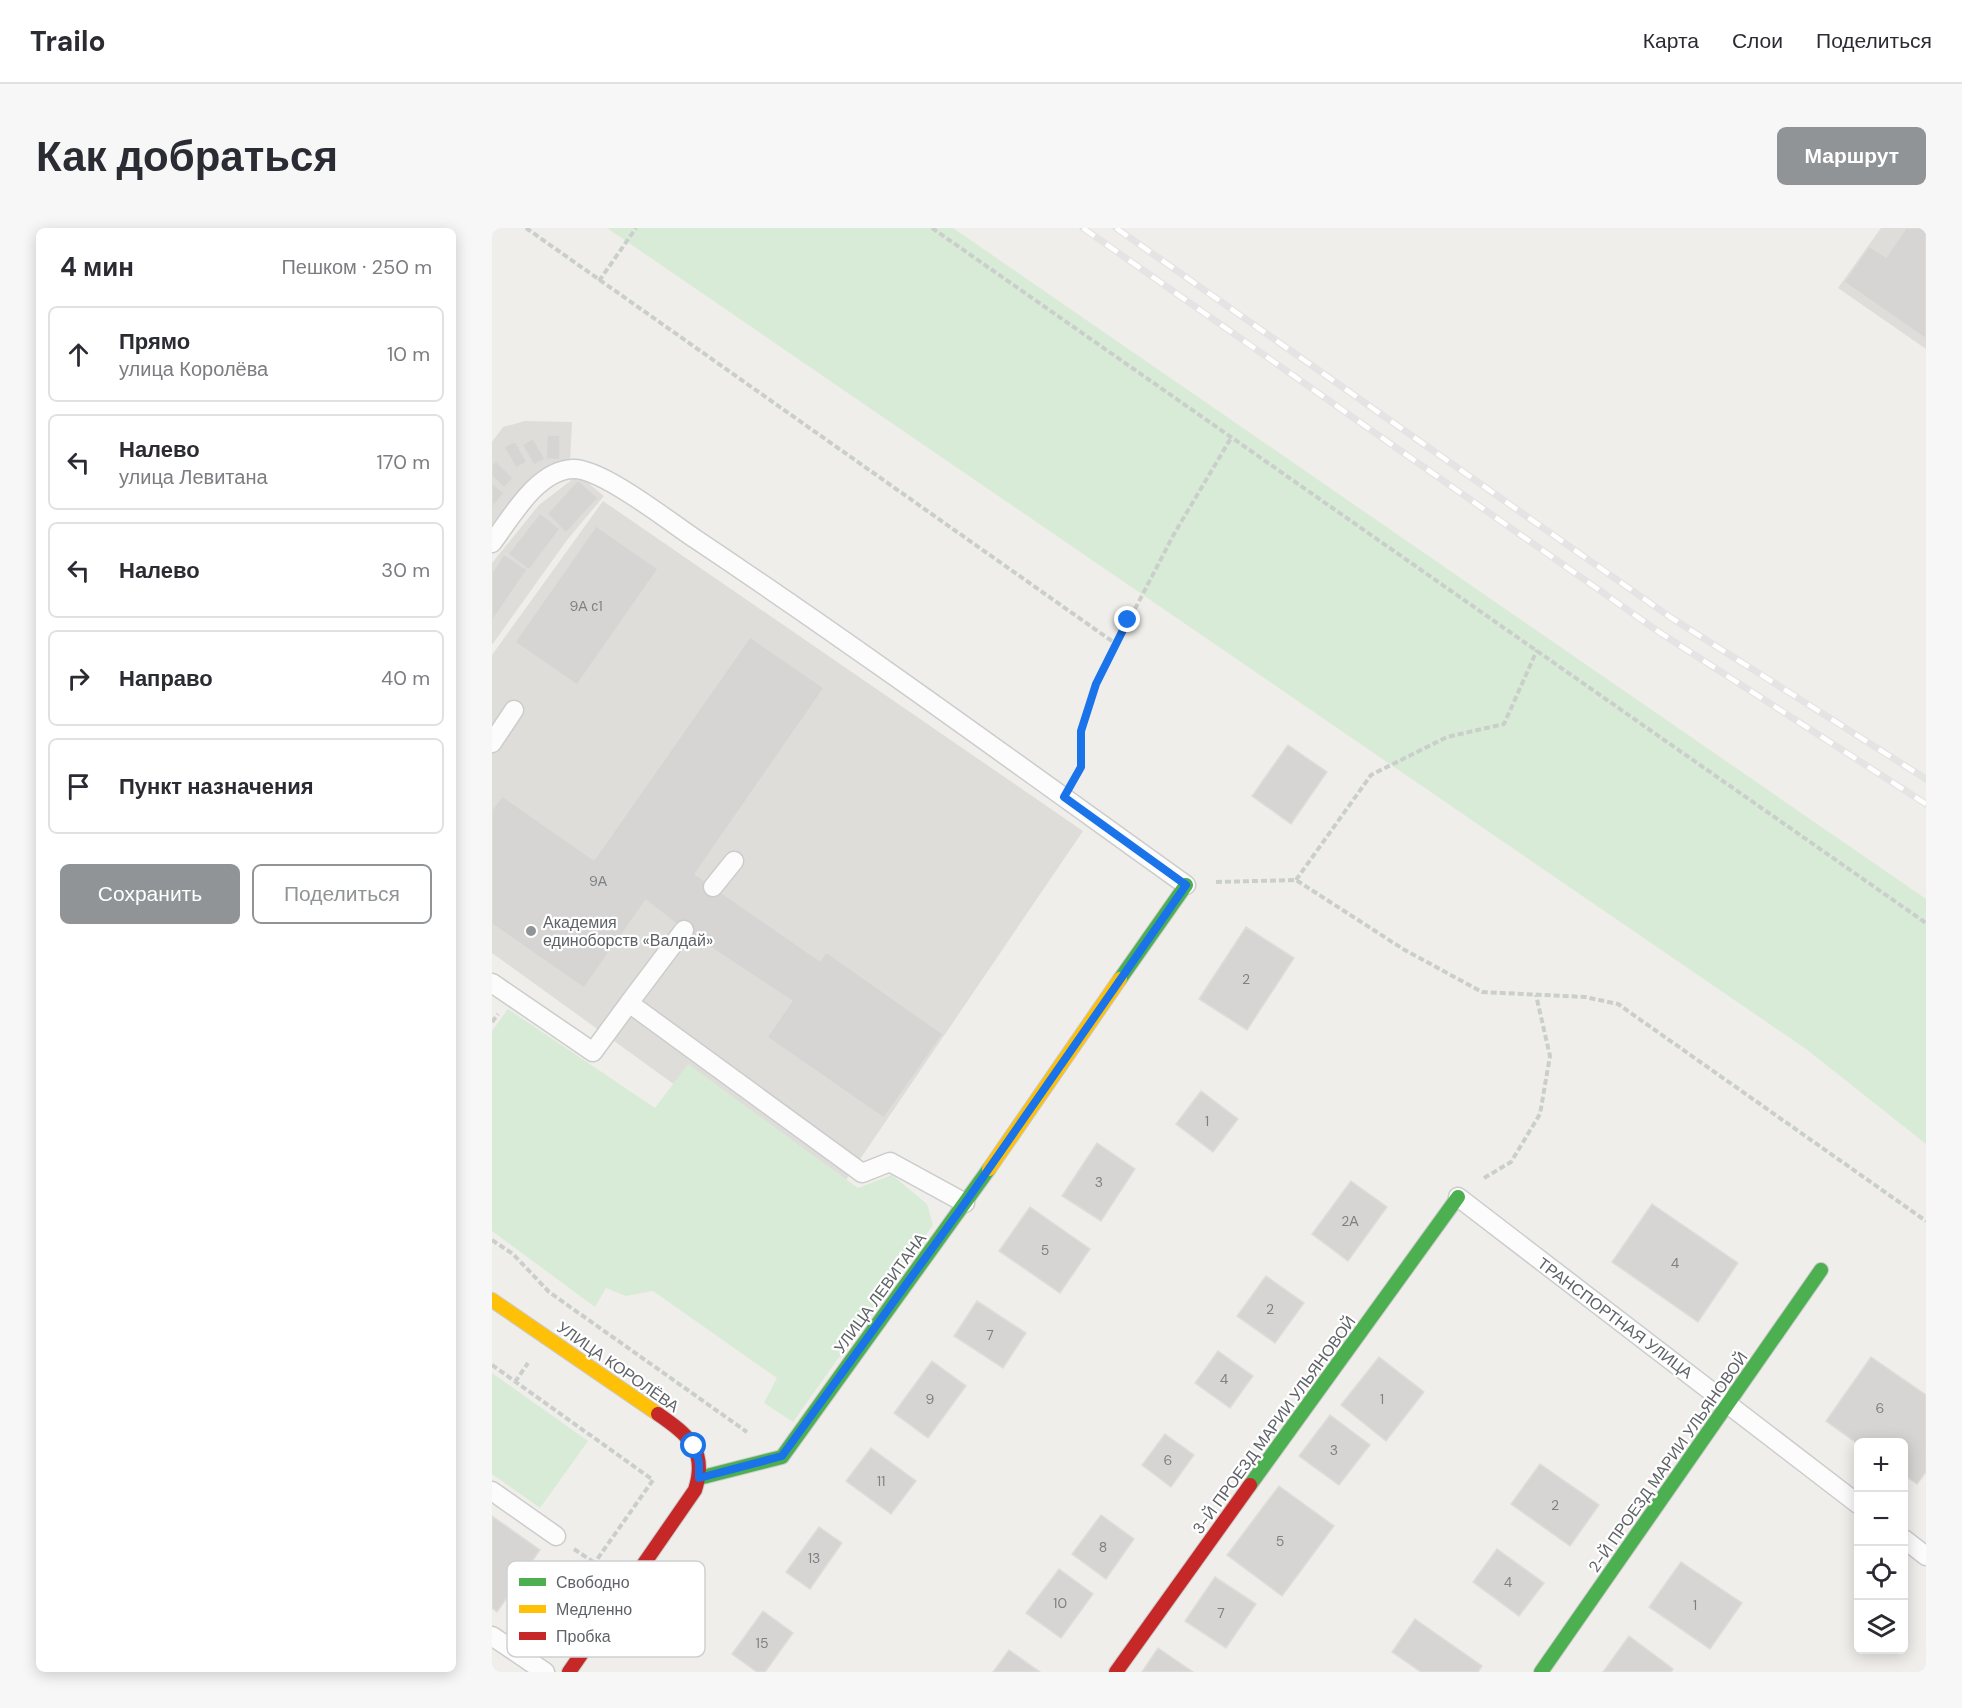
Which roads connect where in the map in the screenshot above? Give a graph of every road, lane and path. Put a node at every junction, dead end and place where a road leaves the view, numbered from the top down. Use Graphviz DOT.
graph roads {
  1 [pos="526,228"];
  2 [pos="636,228"];
  3 [pos="932,228"];
  4 [pos="599,281"];
  5 [pos="1232,437"];
  6 [pos="492,543"];
  7 [pos="1116,644"];
  8 [pos="1537,650"];
  9 [pos="514,710"];
  10 [pos="492,743"];
  11 [pos="1064,797"];
  12 [pos="734,861"];
  13 [pos="1296,880"];
  14 [pos="1186,885"];
  15 [pos="713,887"];
  16 [pos="1926,923"];
  17 [pos="684,930"];
  18 [pos="492,983"];
  19 [pos="1536,995"];
  20 [pos="629,1003"];
  21 [pos="1458,1197"];
  22 [pos="965,1203"];
  23 [pos="1926,1221"];
  24 [pos="492,1240"];
  25 [pos="1821,1270"];
  26 [pos="492,1300"];
  27 [pos="492,1365"];
  28 [pos="1728,1404"];
  29 [pos="782,1456"];
  30 [pos="699,1478"];
  31 [pos="492,1491"];
  32 [pos="1854,1501"];
  33 [pos="556,1536"];
  34 [pos="1908,1542"];
  35 [pos="1926,1556"];
  36 [pos="596,1561"];
  37 [pos="647,1561"];
  38 [pos="492,1636"];
  39 [pos="507,1646"];
  40 [pos="523,1657"];
  41 [pos="529,1657"];
  42 [pos="580,1657"];
  43 [pos="527,1660"];
  44 [pos="545,1672"];
  45 [pos="569,1672"];
  46 [pos="1116,1672"];
  47 [pos="1541,1672"];
  1 -- 4 [label="path"];
  2 -- 4 [label="path"];
  3 -- 5 [label="path"];
  4 -- 7 [label="path"];
  5 -- 7 [label="path"];
  5 -- 8 [label="path"];
  6 -- 11 [label="lane"];
  7 -- 11 [label="path"];
  8 -- 13 [label="path"];
  8 -- 16 [label="path"];
  9 -- 10 [label="lane"];
  11 -- 14 [label="lane"];
  12 -- 15 [label="lane"];
  13 -- 14 [label="path"];
  13 -- 19 [label="path"];
  14 -- 22 [label="street, УЛИЦА ЛЕВИТАНА"];
  17 -- 20 [label="lane"];
  18 -- 20 [label="lane"];
  19 -- 21 [label="path"];
  19 -- 23 [label="path"];
  20 -- 22 [label="lane"];
  21 -- 28 [label="lane, ТРАНСПОРТНАЯ УЛИЦА"];
  21 -- 46 [label="street, 3-Й ПРОЕЗД МАРИИ УЛЬЯНОВОЙ"];
  22 -- 29 [label="street, УЛИЦА ЛЕВИТАНА"];
  24 -- 29 [label="path"];
  25 -- 28 [label="street, 2-Й ПРОЕЗД МАРИИ УЛЬЯНОВОЙ"];
  26 -- 30 [label="street, УЛИЦА КОРОЛЁВА"];
  27 -- 36 [label="path"];
  28 -- 32 [label="lane, ТРАНСПОРТНАЯ УЛИЦА"];
  28 -- 47 [label="street, 2-Й ПРОЕЗД МАРИИ УЛЬЯНОВОЙ"];
  29 -- 30 [label="street"];
  30 -- 37 [label="street"];
  31 -- 33 [label="lane"];
  34 -- 35 [label="lane"];
  38 -- 39 [label="lane"];
  40 -- 43 [label="lane"];
  41 -- 43 [label="path"];
  42 -- 45 [label="street"];
  43 -- 44 [label="lane"];
}
